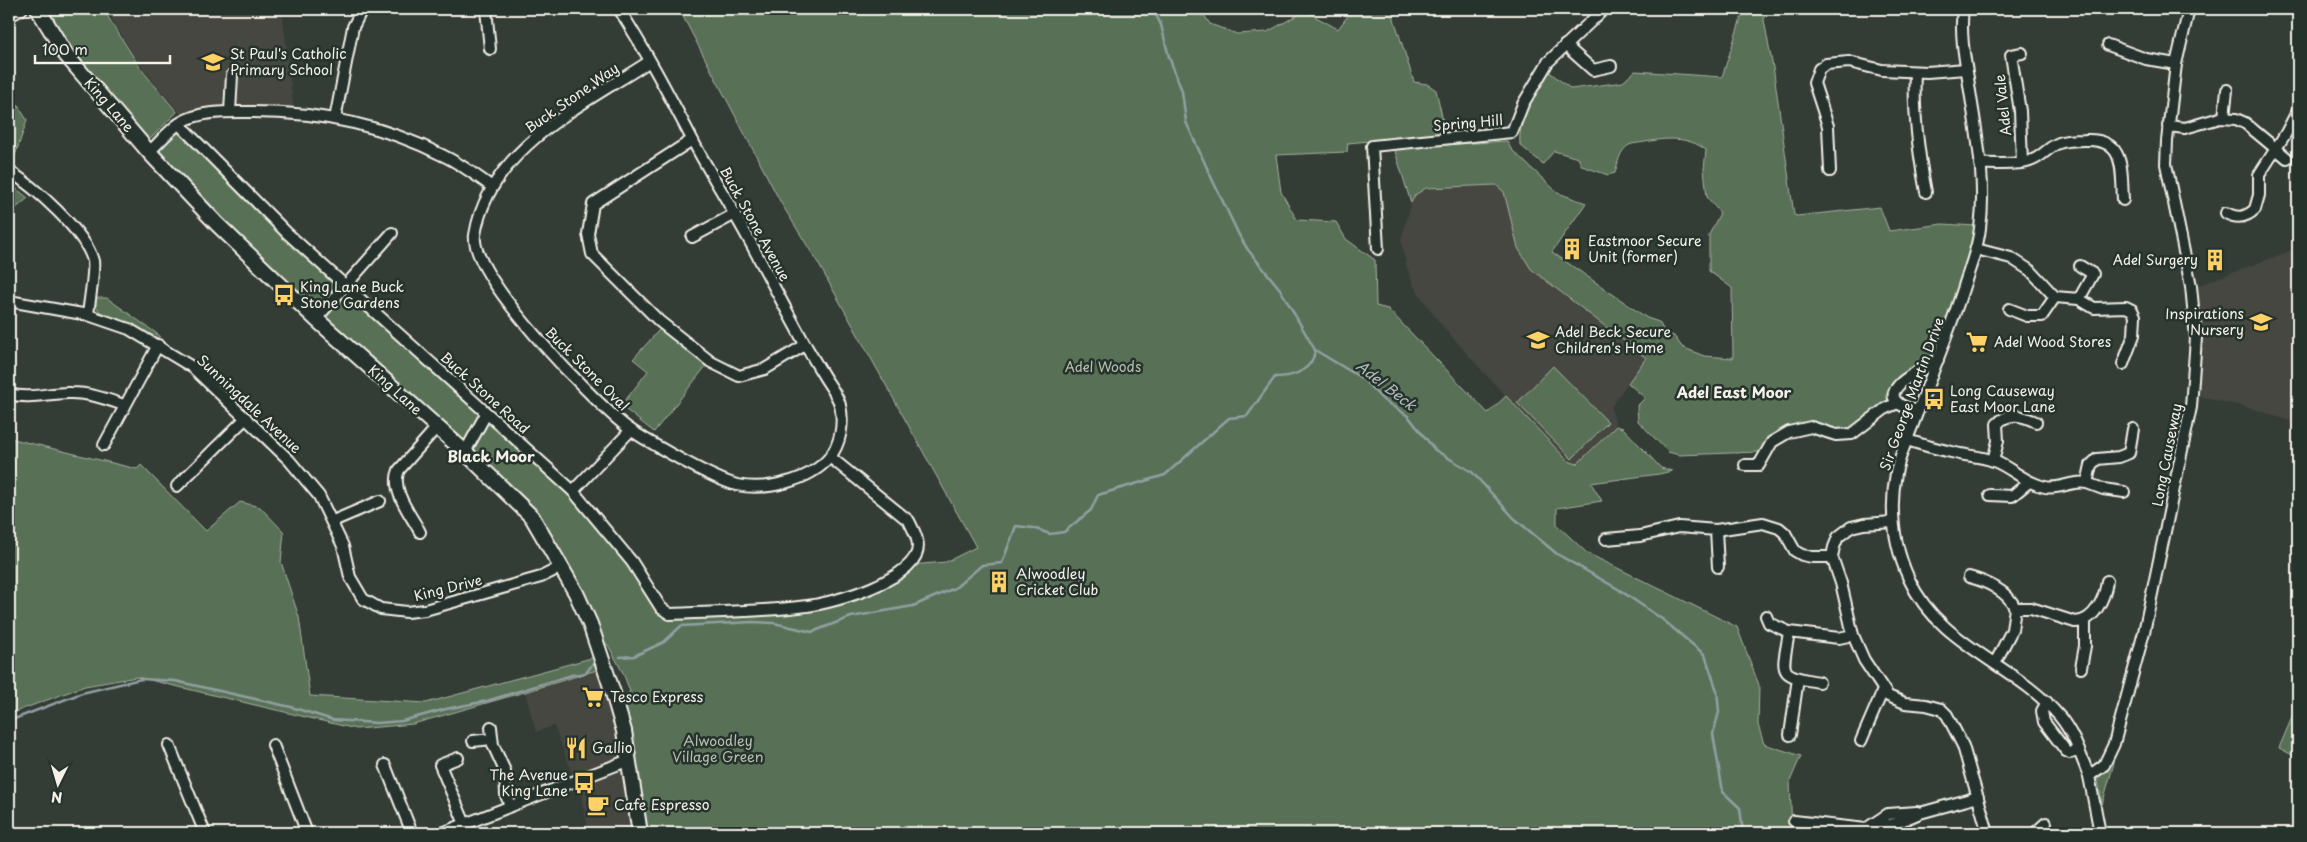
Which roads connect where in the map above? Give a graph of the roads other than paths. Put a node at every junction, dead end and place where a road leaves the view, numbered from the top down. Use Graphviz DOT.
graph roads {
  1 [pos="22,9"];
  2 [pos="38,9"];
  3 [pos="362,9"];
  4 [pos="486,9"];
  5 [pos="619,9"];
  6 [pos="1604,9"];
  7 [pos="1963,9"];
  8 [pos="2189,9"];
  9 [pos="9,16"];
  10 [pos="1565,45"];
  11 [pos="2108,45"];
  12 [pos="490,49"];
  13 [pos="2022,53"];
  14 [pos="650,62"];
  15 [pos="2176,64"];
  16 [pos="1611,66"];
  17 [pos="1966,69"];
  18 [pos="1915,72"];
  19 [pos="232,75"];
  20 [pos="2227,90"];
  21 [pos="2298,110"];
  22 [pos="230,112"];
  23 [pos="2224,117"];
  24 [pos="335,118"];
  25 [pos="179,124"];
  26 [pos="2168,126"];
  27 [pos="692,140"];
  28 [pos="2276,149"];
  29 [pos="149,152"];
  30 [pos="2287,158"];
  31 [pos="2022,163"];
  32 [pos="1980,164"];
  33 [pos="9,171"];
  34 [pos="1830,171"];
  35 [pos="492,187"];
  36 [pos="1926,192"];
  37 [pos="2123,200"];
  38 [pos="2226,213"];
  39 [pos="735,214"];
  40 [pos="392,233"];
  41 [pos="692,237"];
  42 [pos="474,240"];
  43 [pos="1378,249"];
  44 [pos="1976,249"];
  45 [pos="2080,266"];
  46 [pos="347,287"];
  47 [pos="2055,297"];
  48 [pos="2079,299"];
  49 [pos="9,301"];
  50 [pos="2009,308"];
  51 [pos="88,315"];
  52 [pos="316,320"];
  53 [pos="158,345"];
  54 [pos="805,345"];
  55 [pos="1938,360"];
  56 [pos="2122,364"];
  57 [pos="9,394"];
  58 [pos="1898,403"];
  59 [pos="124,405"];
  60 [pos="1918,411"];
  61 [pos="486,414"];
  62 [pos="246,418"];
  63 [pos="2036,422"];
  64 [pos="437,427"];
  65 [pos="2133,429"];
  66 [pos="631,430"];
  67 [pos="1907,440"];
  68 [pos="104,445"];
  69 [pos="465,452"];
  70 [pos="830,457"];
  71 [pos="1993,461"];
  72 [pos="1745,465"];
  73 [pos="2029,482"];
  74 [pos="2087,483"];
  75 [pos="177,486"];
  76 [pos="573,491"];
  77 [pos="2124,492"];
  78 [pos="1990,495"];
  79 [pos="380,501"];
  80 [pos="333,521"];
  81 [pos="1893,522"];
  82 [pos="1716,530"];
  83 [pos="420,532"];
  84 [pos="1606,539"];
  85 [pos="1832,557"];
  86 [pos="561,566"];
  87 [pos="1718,567"];
  88 [pos="1968,577"];
  89 [pos="2107,581"];
  90 [pos="2015,608"];
  91 [pos="1766,616"];
  92 [pos="2085,621"];
  93 [pos="1789,632"];
  94 [pos="1853,635"];
  95 [pos="1995,663"];
  96 [pos="2081,668"];
  97 [pos="1798,678"];
  98 [pos="1819,682"];
  99 [pos="1883,690"];
  100 [pos="2046,702"];
  101 [pos="491,727"];
  102 [pos="1790,735"];
  103 [pos="492,739"];
  104 [pos="473,741"];
  105 [pos="1861,741"];
  106 [pos="169,745"];
  107 [pos="273,745"];
  108 [pos="2079,751"];
  109 [pos="458,758"];
  110 [pos="630,760"];
  111 [pos="384,765"];
  112 [pos="2089,776"];
  113 [pos="1978,797"];
  114 [pos="510,806"];
  115 [pos="1794,821"];
  116 [pos="2046,823"];
  117 [pos="465,824"];
  118 [pos="205,833"];
  119 [pos="307,833"];
  120 [pos="412,833"];
  121 [pos="442,833"];
  122 [pos="640,833"];
  123 [pos="1988,833"];
  124 [pos="2035,833"];
  125 [pos="2100,833"];
  1 -- 9 [label="street"];
  2 -- 29 [label="street, King Lane"];
  3 -- 24 [label="street"];
  4 -- 12 [label="street"];
  5 -- 14 [label="street, Buck Stone Avenue"];
  6 -- 10 [label="street, Spring Hill"];
  7 -- 17 [label="street, Sir George Martin Drive"];
  8 -- 15 [label="street, Long Causeway"];
  10 -- 16 [label="street"];
  10 -- 43 [label="street, Spring Hill"];
  11 -- 15 [label="street"];
  13 -- 31 [label="street, Adel Vale"];
  14 -- 27 [label="street, Buck Stone Avenue"];
  14 -- 35 [label="street, Buck Stone Way"];
  15 -- 26 [label="street, Long Causeway"];
  17 -- 18 [label="street"];
  17 -- 32 [label="street, Sir George Martin Drive"];
  18 -- 34 [label="street"];
  18 -- 36 [label="street"];
  19 -- 22 [label="street"];
  20 -- 23 [label="street"];
  21 -- 28 [label="street"];
  22 -- 24 [label="street"];
  22 -- 25 [label="street"];
  23 -- 26 [label="street"];
  23 -- 28 [label="street"];
  24 -- 35 [label="street"];
  25 -- 29 [label="street"];
  25 -- 46 [label="street, Buck Stone Road"];
  26 -- 112 [label="street, Long Causeway"];
  27 -- 39 [label="street, Buck Stone Avenue"];
  27 -- 54 [label="street"];
  28 -- 30 [label="street"];
  28 -- 38 [label="street"];
  29 -- 52 [label="street, King Lane"];
  31 -- 32 [label="street"];
  31 -- 37 [label="street"];
  32 -- 44 [label="street, Sir George Martin Drive"];
  33 -- 51 [label="street"];
  35 -- 42 [label="street, Buck Stone Way"];
  39 -- 41 [label="street"];
  39 -- 54 [label="street, Buck Stone Avenue"];
  40 -- 46 [label="street"];
  42 -- 66 [label="street, Buck Stone Oval"];
  44 -- 47 [label="street"];
  44 -- 55 [label="street, Sir George Martin Drive"];
  45 -- 48 [label="street"];
  46 -- 52 [label="street"];
  46 -- 61 [label="street, Buck Stone Road"];
  47 -- 48 [label="street"];
  47 -- 50 [label="street"];
  48 -- 56 [label="street"];
  49 -- 51 [label="street, Sunningdale Avenue"];
  51 -- 53 [label="street, Sunningdale Avenue"];
  52 -- 64 [label="street, King Lane"];
  53 -- 59 [label="street"];
  53 -- 62 [label="street, Sunningdale Avenue"];
  54 -- 70 [label="street, Buck Stone Avenue"];
  55 -- 58 [label="street"];
  55 -- 60 [label="street, Sir George Martin Drive"];
  57 -- 59 [label="street"];
  58 -- 60 [label="street"];
  58 -- 72 [label="street"];
  59 -- 68 [label="street"];
  60 -- 67 [label="street, Sir George Martin Drive"];
  61 -- 69 [label="street"];
  61 -- 76 [label="street, Buck Stone Road"];
  62 -- 75 [label="street"];
  62 -- 80 [label="street, Sunningdale Avenue"];
  63 -- 71 [label="street"];
  64 -- 69 [label="street, King Lane"];
  64 -- 83 [label="street"];
  65 -- 74 [label="street"];
  66 -- 70 [label="street, Buck Stone Oval"];
  66 -- 76 [label="street"];
  67 -- 71 [label="street"];
  67 -- 81 [label="street, Sir George Martin Drive"];
  69 -- 86 [label="street, King Lane"];
  70 -- 76 [label="street, Buck Stone Road"];
  71 -- 73 [label="street"];
  73 -- 74 [label="street"];
  73 -- 78 [label="street"];
  74 -- 77 [label="street"];
  79 -- 80 [label="street"];
  80 -- 86 [label="street, King Drive"];
  81 -- 85 [label="street"];
  81 -- 95 [label="street, Sir George Martin Drive"];
  82 -- 84 [label="street"];
  82 -- 85 [label="street"];
  82 -- 87 [label="street"];
  85 -- 94 [label="street"];
  86 -- 110 [label="street, King Lane"];
  88 -- 90 [label="street"];
  89 -- 92 [label="street"];
  90 -- 92 [label="street"];
  90 -- 95 [label="street"];
  91 -- 93 [label="street"];
  92 -- 96 [label="street"];
  93 -- 94 [label="street"];
  93 -- 97 [label="street"];
  94 -- 99 [label="street"];
  95 -- 100 [label="street, Sir George Martin Drive"];
  97 -- 98 [label="street"];
  97 -- 102 [label="street"];
  99 -- 105 [label="street"];
  99 -- 113 [label="street"];
  100 -- 108 [label="street, Sir George Martin Drive"];
  100 -- 108 [label="street"];
  101 -- 103 [label="street"];
  103 -- 104 [label="street"];
  103 -- 114 [label="street"];
  106 -- 118 [label="street"];
  107 -- 119 [label="street"];
  108 -- 112 [label="street, Sir George Martin Drive"];
  109 -- 117 [label="street"];
  110 -- 114 [label="street"];
  110 -- 122 [label="street, King Lane"];
  111 -- 120 [label="street"];
  112 -- 125 [label="street"];
  113 -- 115 [label="street"];
  113 -- 123 [label="street"];
  114 -- 117 [label="street"];
  116 -- 124 [label="street"];
  117 -- 121 [label="street"];
}
